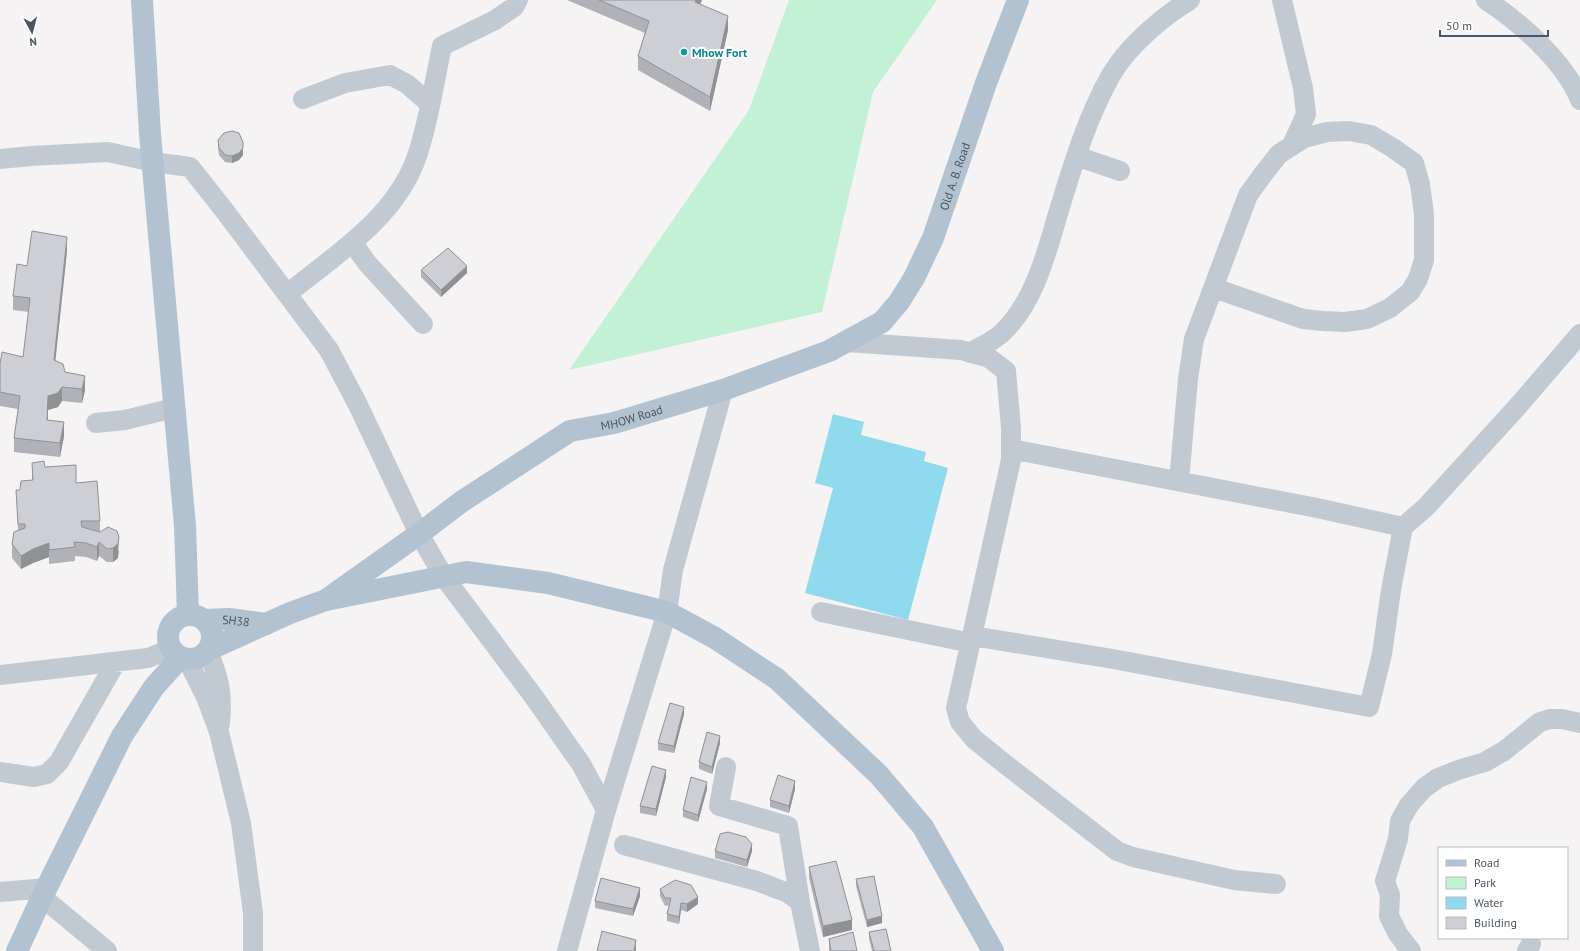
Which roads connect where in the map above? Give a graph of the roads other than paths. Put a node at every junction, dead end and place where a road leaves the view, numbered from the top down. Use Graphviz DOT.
graph roads {
  1 [pos="142,0"];
  2 [pos="518,0"];
  3 [pos="1018,0"];
  4 [pos="1190,0"];
  5 [pos="1282,0"];
  6 [pos="1486,0"];
  7 [pos="303,99"];
  8 [pos="1580,100"];
  9 [pos="430,104"];
  10 [pos="1292,145"];
  11 [pos="1076,156"];
  12 [pos="0,159"];
  13 [pos="153,162"];
  14 [pos="1120,171"];
  15 [pos="352,242"];
  16 [pos="1214,288"];
  17 [pos="287,294"];
  18 [pos="423,324"];
  19 [pos="1580,334"];
  20 [pos="855,337"];
  21 [pos="970,353"];
  22 [pos="723,390"];
  23 [pos="174,408"];
  24 [pos="96,423"];
  25 [pos="1011,449"];
  26 [pos="1179,481"];
  27 [pos="1404,527"];
  28 [pos="419,534"];
  29 [pos="444,576"];
  30 [pos="326,600"];
  31 [pos="667,612"];
  32 [pos="821,612"];
  33 [pos="196,617"];
  34 [pos="266,624"];
  35 [pos="972,640"];
  36 [pos="208,650"];
  37 [pos="180,655"];
  38 [pos="116,662"];
  39 [pos="0,675"];
  40 [pos="1571,721"];
  41 [pos="219,732"];
  42 [pos="726,767"];
  43 [pos="0,772"];
  44 [pos="606,810"];
  45 [pos="624,845"];
  46 [pos="1276,884"];
  47 [pos="0,892"];
  48 [pos="45,892"];
  49 [pos="800,902"];
  50 [pos="17,951"];
  51 [pos="107,951"];
  52 [pos="253,951"];
  53 [pos="567,951"];
  54 [pos="810,951"];
  55 [pos="993,951"];
  56 [pos="1410,951"];
  1 -- 13 [label="main road, SH38"];
  2 -- 9 [label="street"];
  3 -- 20 [label="main road, Old A. B. Road"];
  4 -- 11 [label="street"];
  5 -- 10 [label="street"];
  6 -- 8 [label="street"];
  7 -- 9 [label="street"];
  9 -- 15 [label="street"];
  10 -- 16 [label="street"];
  10 -- 16 [label="street"];
  11 -- 14 [label="street"];
  11 -- 21 [label="street"];
  12 -- 13 [label="street"];
  13 -- 17 [label="street"];
  13 -- 23 [label="main road, SH38"];
  15 -- 17 [label="street"];
  15 -- 18 [label="street"];
  16 -- 26 [label="street"];
  17 -- 28 [label="street"];
  19 -- 27 [label="street"];
  20 -- 21 [label="street"];
  20 -- 22 [label="main road, MHOW Road"];
  21 -- 25 [label="street"];
  22 -- 28 [label="main road, MHOW Road"];
  22 -- 31 [label="street"];
  23 -- 24 [label="street"];
  23 -- 33 [label="main road, SH38"];
  25 -- 26 [label="street"];
  25 -- 35 [label="street"];
  26 -- 27 [label="street"];
  27 -- 35 [label="street"];
  28 -- 29 [label="street"];
  28 -- 30 [label="main road, MHOW Road"];
  29 -- 30 [label="main road, SH38"];
  29 -- 31 [label="main road, SH38"];
  29 -- 44 [label="street"];
  30 -- 34 [label="main road, SH38"];
  31 -- 44 [label="street"];
  31 -- 55 [label="main road, SH38"];
  32 -- 35 [label="street"];
  33 -- 34 [label="main road, SH38 / SH38"];
  33 -- 36 [label="main road, SH38 / SH38"];
  33 -- 37 [label="main road, SH38 / SH38"];
  34 -- 36 [label="main road, SH38"];
  35 -- 46 [label="street"];
  36 -- 37 [label="main road, SH38"];
  36 -- 41 [label="street"];
  37 -- 38 [label="street"];
  37 -- 41 [label="street"];
  37 -- 48 [label="main road"];
  38 -- 39 [label="street"];
  38 -- 43 [label="street"];
  40 -- 56 [label="street"];
  41 -- 52 [label="street"];
  42 -- 49 [label="street"];
  44 -- 53 [label="street"];
  45 -- 49 [label="street"];
  47 -- 48 [label="street"];
  48 -- 50 [label="main road"];
  48 -- 51 [label="street"];
  49 -- 54 [label="street"];
}
